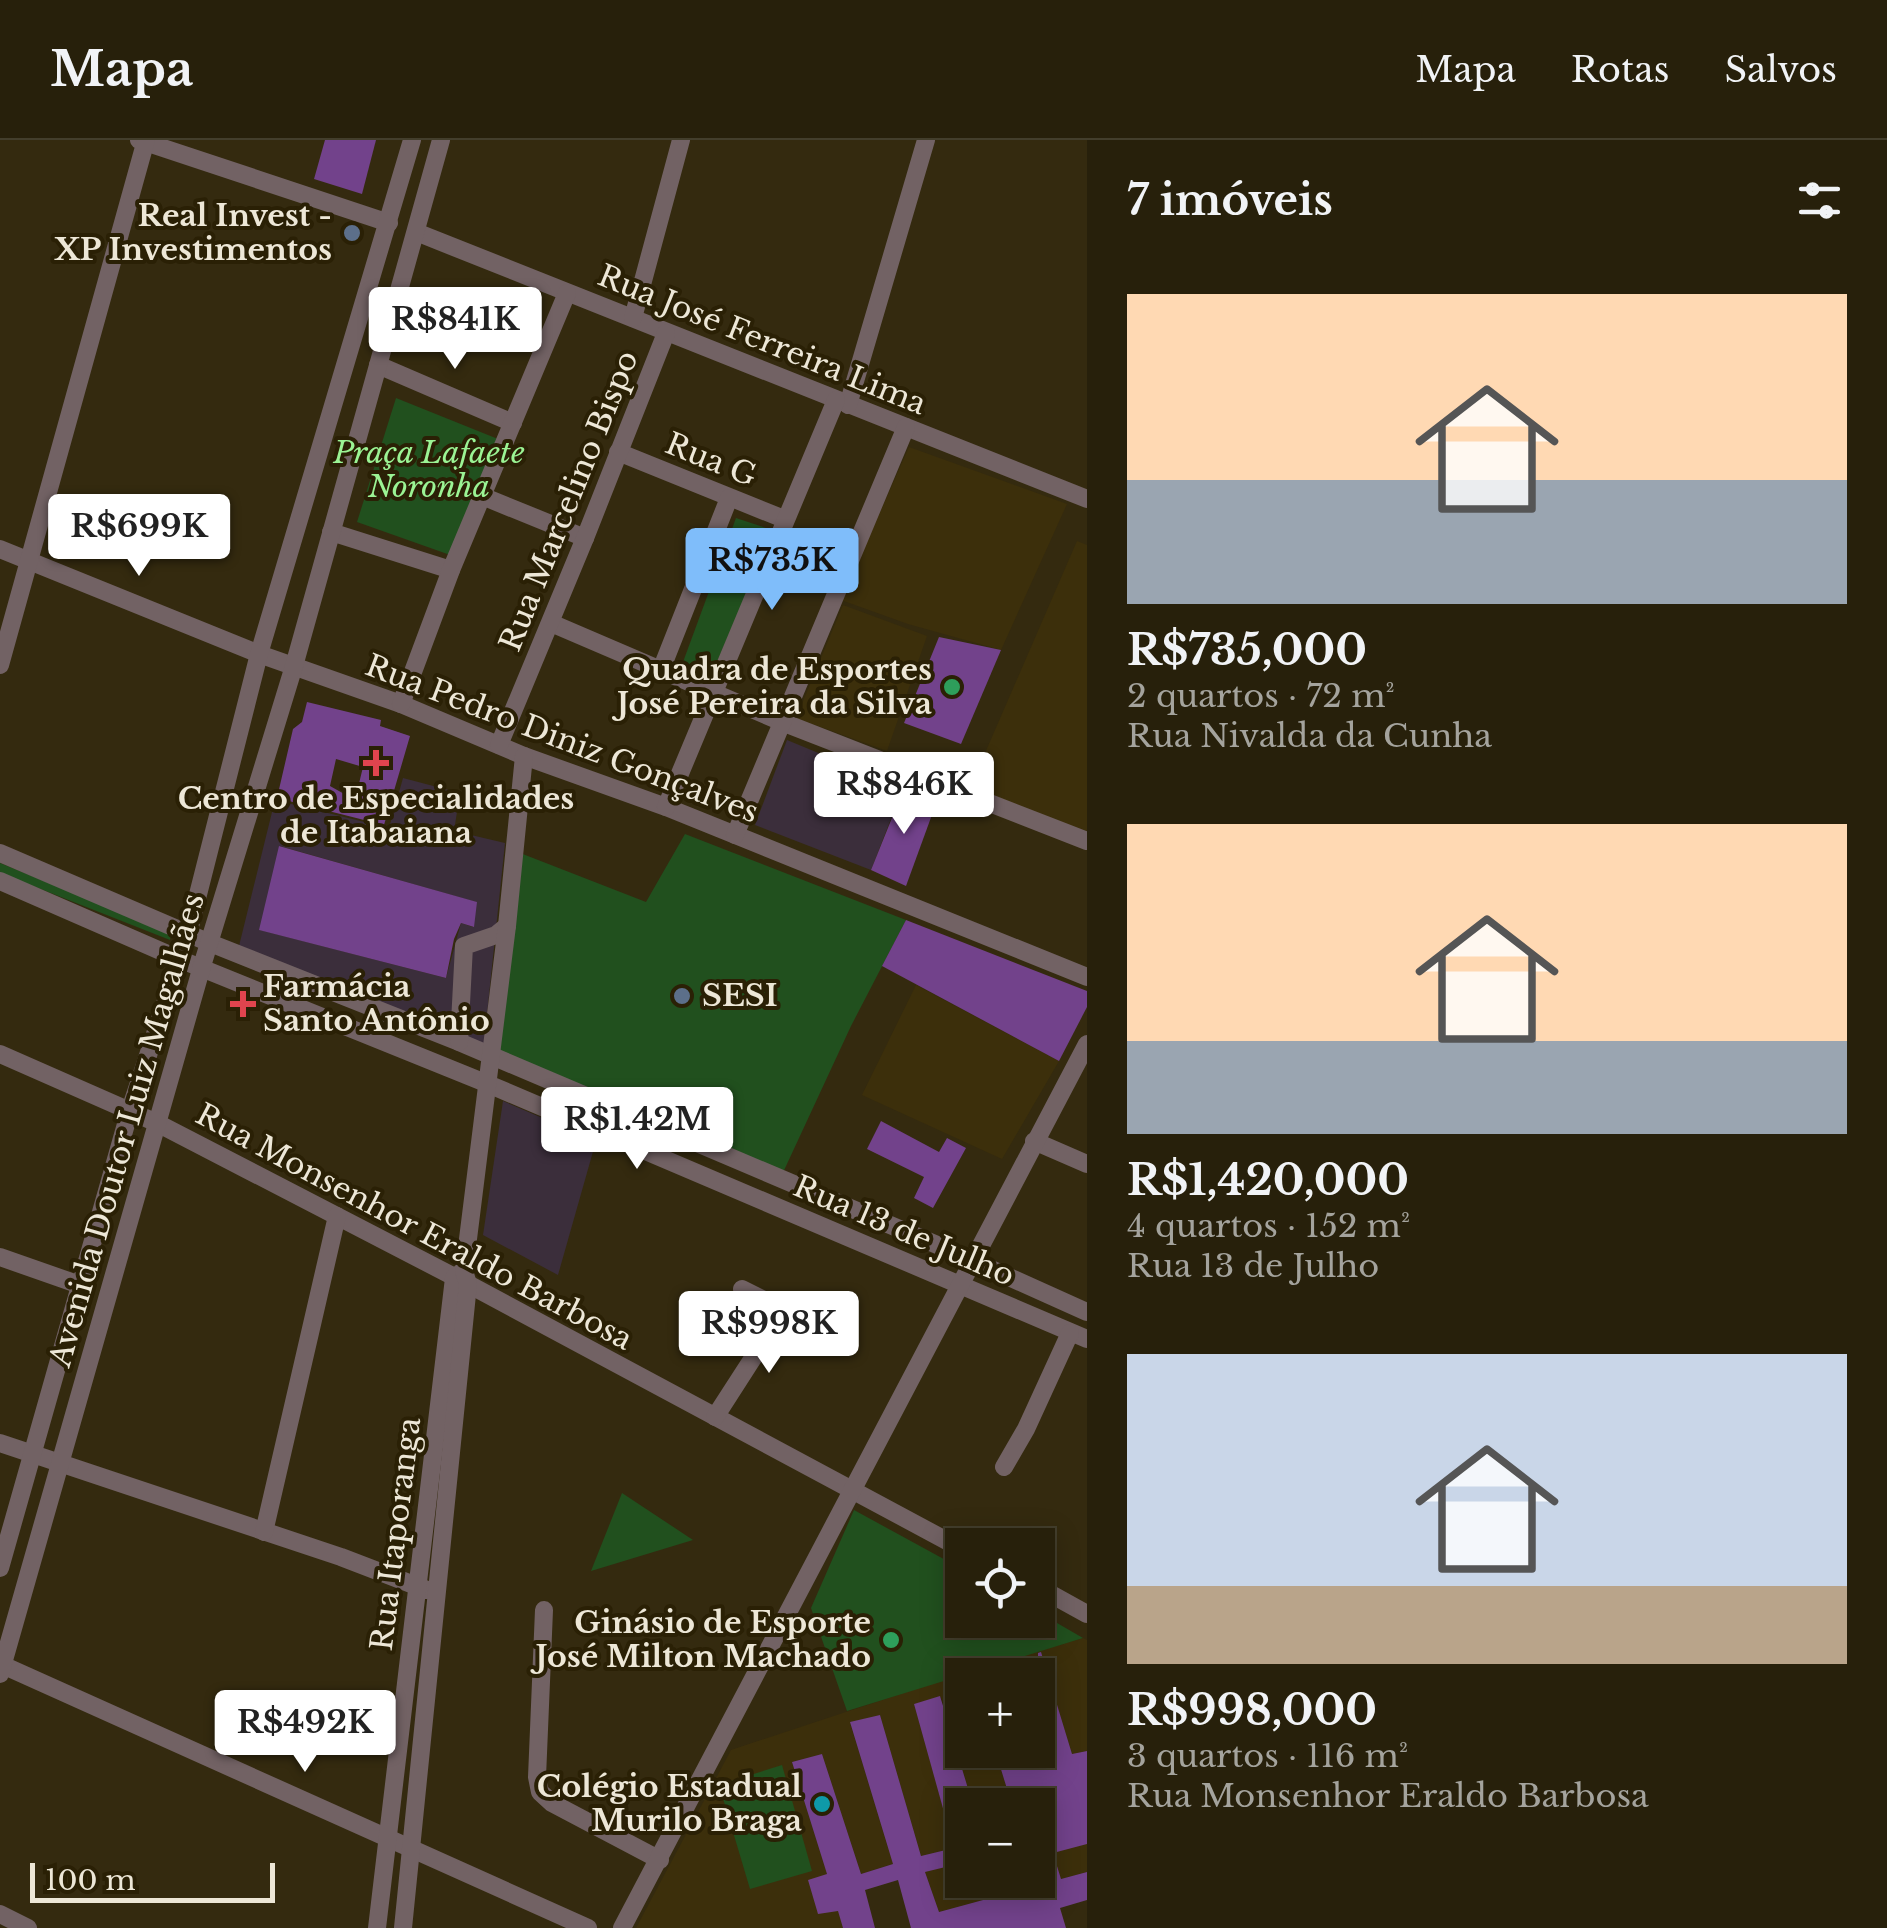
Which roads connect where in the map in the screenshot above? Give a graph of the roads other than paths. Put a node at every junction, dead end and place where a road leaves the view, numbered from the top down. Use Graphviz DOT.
graph roads {
  1 [pos="412,140"];
  2 [pos="441,140"];
  3 [pos="681,140"];
  4 [pos="926,140"];
  5 [pos="143,141"];
  6 [pos="389,223"];
  7 [pos="416,232"];
  8 [pos="567,292"];
  9 [pos="633,318"];
  10 [pos="666,332"];
  11 [pos="378,365"];
  12 [pos="842,403"];
  13 [pos="512,423"];
  14 [pos="906,427"];
  15 [pos="618,452"];
  16 [pos="482,496"];
  17 [pos="729,498"];
  18 [pos="1087,500"];
  19 [pos="784,519"];
  20 [pos="331,532"];
  21 [pos="585,538"];
  22 [pos="0,548"];
  23 [pos="30,559"];
  24 [pos="450,570"];
  25 [pos="550,624"];
  26 [pos="260,654"];
  27 [pos="0,665"];
  28 [pos="294,666"];
  29 [pos="661,670"];
  30 [pos="713,692"];
  31 [pos="401,704"];
  32 [pos="782,722"];
  33 [pos="499,745"];
  34 [pos="524,756"];
  35 [pos="666,808"];
  36 [pos="736,835"];
  37 [pos="1087,841"];
  38 [pos="0,853"];
  39 [pos="0,881"];
  40 [pos="507,926"];
  41 [pos="188,934"];
  42 [pos="210,944"];
  43 [pos="179,959"];
  44 [pos="202,966"];
  45 [pos="1087,977"];
  46 [pos="459,1042"];
  47 [pos="1087,1044"];
  48 [pos="0,1054"];
  49 [pos="491,1056"];
  50 [pos="488,1084"];
  51 [pos="130,1110"];
  52 [pos="158,1123"];
  53 [pos="1034,1141"];
  54 [pos="1087,1164"];
  55 [pos="337,1216"];
  56 [pos="0,1256"];
  57 [pos="971,1259"];
  58 [pos="462,1278"];
  59 [pos="958,1284"];
  60 [pos="80,1286"];
  61 [pos="742,1289"];
  62 [pos="784,1310"];
  63 [pos="1087,1312"];
  64 [pos="840,1329"];
  65 [pos="1079,1336"];
  66 [pos="714,1417"];
  67 [pos="0,1443"];
  68 [pos="32,1454"];
  69 [pos="58,1463"];
  70 [pos="1004,1467"];
  71 [pos="852,1492"];
  72 [pos="264,1532"];
  73 [pos="945,1540"];
  74 [pos="0,1568"];
  75 [pos="417,1587"];
  76 [pos="438,1593"];
  77 [pos="1055,1597"];
  78 [pos="544,1610"];
  79 [pos="1087,1614"];
  80 [pos="1,1668"];
  81 [pos="387,1838"];
  82 [pos="412,1849"];
  83 [pos="660,1860"];
  84 [pos="0,1914"];
  85 [pos="28,1928"];
  86 [pos="377,1928"];
  87 [pos="403,1928"];
  88 [pos="588,1928"];
  89 [pos="622,1928"];
  1 -- 6 [label="street, Avenida Doutor Luiz Magalhães"];
  2 -- 7 [label="street, Avenida Doutor Luiz Magalhães"];
  3 -- 9 [label="street"];
  4 -- 12 [label="street"];
  5 -- 6 [label="street"];
  5 -- 23 [label="street"];
  6 -- 26 [label="street, Avenida Doutor Luiz Magalhães"];
  7 -- 8 [label="street, Rua José Ferreira Lima"];
  7 -- 11 [label="street, Avenida Doutor Luiz Magalhães"];
  8 -- 9 [label="street, Rua José Ferreira Lima"];
  8 -- 13 [label="street"];
  9 -- 10 [label="street, Rua José Ferreira Lima"];
  10 -- 12 [label="street, Rua José Ferreira Lima"];
  10 -- 15 [label="street, Rua Marcelino Bispo"];
  11 -- 13 [label="street"];
  11 -- 20 [label="street, Avenida Doutor Luiz Magalhães"];
  12 -- 14 [label="street, Rua José Ferreira Lima"];
  12 -- 19 [label="street"];
  13 -- 16 [label="street"];
  14 -- 18 [label="street, Rua José Ferreira Lima"];
  14 -- 32 [label="street"];
  15 -- 17 [label="street, Rua G"];
  15 -- 21 [label="street, Rua Marcelino Bispo"];
  16 -- 21 [label="street"];
  16 -- 24 [label="street"];
  17 -- 19 [label="street, Rua G"];
  17 -- 29 [label="street"];
  19 -- 30 [label="street"];
  20 -- 24 [label="street"];
  20 -- 28 [label="street, Avenida Doutor Luiz Magalhães"];
  21 -- 25 [label="street, Rua Marcelino Bispo"];
  22 -- 23 [label="street, Rua Pedro Diniz Gonçalves"];
  23 -- 26 [label="street, Rua Pedro Diniz Gonçalves"];
  23 -- 27 [label="street"];
  24 -- 31 [label="street"];
  25 -- 29 [label="street"];
  25 -- 33 [label="street, Rua Marcelino Bispo"];
  26 -- 28 [label="street, Rua Pedro Diniz Gonçalves"];
  26 -- 41 [label="street, Avenida Doutor Luiz Magalhães"];
  28 -- 31 [label="street, Rua Pedro Diniz Gonçalves"];
  28 -- 42 [label="street, Avenida Doutor Luiz Magalhães"];
  29 -- 30 [label="street"];
  30 -- 32 [label="street"];
  30 -- 35 [label="street"];
  31 -- 33 [label="street, Rua Pedro Diniz Gonçalves"];
  32 -- 36 [label="street"];
  32 -- 37 [label="street"];
  33 -- 34 [label="street, Rua Pedro Diniz Gonçalves"];
  34 -- 35 [label="street, Rua Pedro Diniz Gonçalves"];
  34 -- 40 [label="street, Rua Itaporanga"];
  35 -- 36 [label="street, Rua Pedro Diniz Gonçalves"];
  36 -- 45 [label="street, Rua Pedro Diniz Gonçalves"];
  38 -- 41 [label="street, Rua 13 de Julho"];
  39 -- 43 [label="street, Rua 13 de Julho"];
  40 -- 46 [label="street"];
  40 -- 49 [label="street, Rua Itaporanga"];
  41 -- 42 [label="street, Rua 13 de Julho"];
  41 -- 43 [label="street, Avenida Doutor Luiz Magalhães"];
  42 -- 44 [label="street, Avenida Doutor Luiz Magalhães"];
  42 -- 46 [label="street, Rua 13 de Julho"];
  43 -- 44 [label="street, Rua 13 de Julho"];
  43 -- 51 [label="street, Avenida Doutor Luiz Magalhães"];
  44 -- 50 [label="street, Rua 13 de Julho"];
  44 -- 52 [label="street, Avenida Doutor Luiz Magalhães"];
  46 -- 49 [label="street, Rua 13 de Julho"];
  47 -- 53 [label="street"];
  48 -- 51 [label="street, Rua Monsenhor Eraldo Barbosa"];
  49 -- 50 [label="street, Rua Itaporanga"];
  49 -- 57 [label="street, Rua 13 de Julho"];
  50 -- 58 [label="street, Rua Itaporanga"];
  50 -- 59 [label="street, Rua 13 de Julho"];
  51 -- 52 [label="street, Rua Monsenhor Eraldo Barbosa"];
  51 -- 60 [label="street, Avenida Doutor Luiz Magalhães"];
  52 -- 55 [label="street, Rua Monsenhor Eraldo Barbosa"];
  52 -- 69 [label="street, Avenida Doutor Luiz Magalhães"];
  53 -- 54 [label="street"];
  53 -- 57 [label="street"];
  55 -- 58 [label="street, Rua Monsenhor Eraldo Barbosa"];
  55 -- 72 [label="street"];
  56 -- 60 [label="street"];
  57 -- 59 [label="street"];
  57 -- 63 [label="street, Rua 13 de Julho"];
  58 -- 66 [label="street, Rua Monsenhor Eraldo Barbosa"];
  58 -- 75 [label="street, Rua Itaporanga"];
  58 -- 76 [label="street, Rua Itaporanga"];
  59 -- 65 [label="street, Rua 13 de Julho"];
  59 -- 71 [label="street"];
  60 -- 68 [label="street, Avenida Doutor Luiz Magalhães"];
  61 -- 62 [label="street"];
  62 -- 64 [label="street"];
  62 -- 66 [label="street"];
  65 -- 70 [label="street"];
  66 -- 71 [label="street, Rua Monsenhor Eraldo Barbosa"];
  67 -- 68 [label="street"];
  68 -- 69 [label="street"];
  68 -- 74 [label="street, Avenida Doutor Luiz Magalhães"];
  69 -- 72 [label="street"];
  69 -- 80 [label="street, Avenida Doutor Luiz Magalhães"];
  71 -- 73 [label="street, Rua Monsenhor Eraldo Barbosa"];
  71 -- 83 [label="street"];
  72 -- 75 [label="street"];
  75 -- 76 [label="street"];
  75 -- 81 [label="street, Rua Itaporanga"];
  76 -- 82 [label="street, Rua Itaporanga"];
  77 -- 79 [label="street"];
  78 -- 83 [label="street"];
  80 -- 81 [label="street"];
  81 -- 82 [label="street"];
  81 -- 86 [label="street, Rua Itaporanga"];
  82 -- 87 [label="street, Rua Itaporanga"];
  82 -- 88 [label="street"];
  83 -- 89 [label="street"];
  84 -- 85 [label="street"];
}
